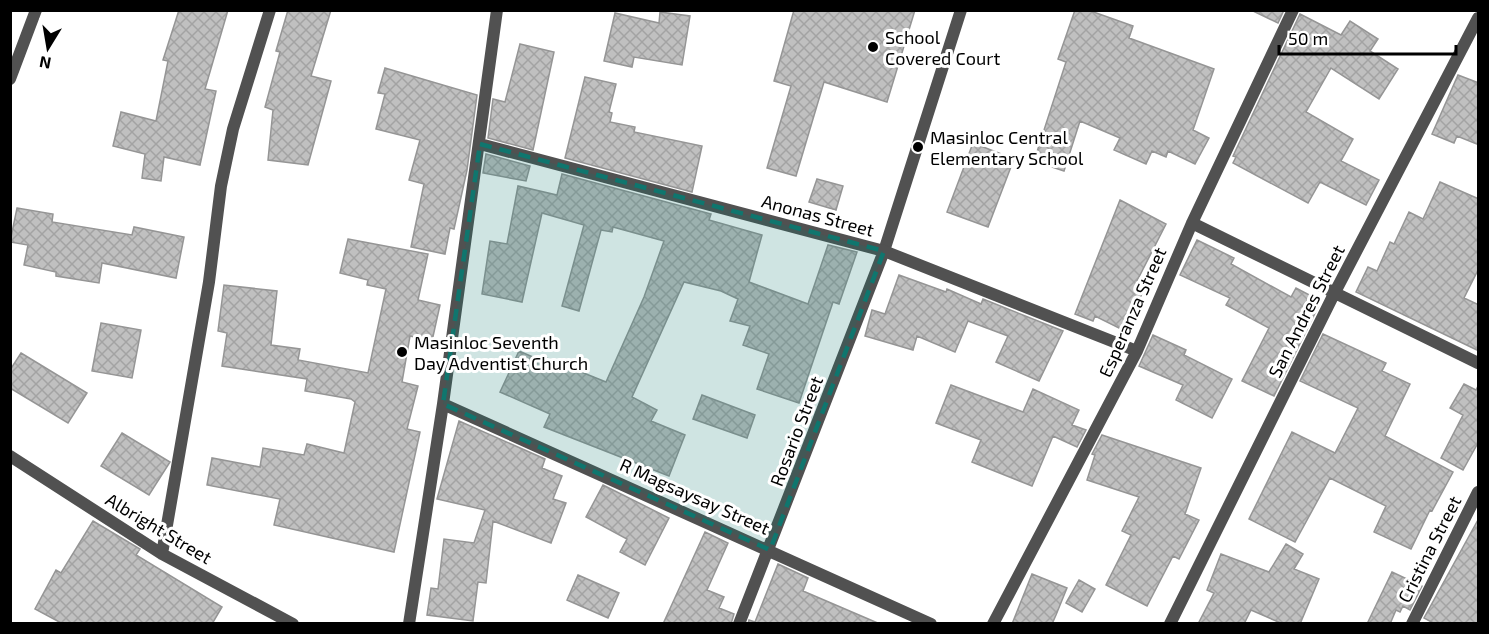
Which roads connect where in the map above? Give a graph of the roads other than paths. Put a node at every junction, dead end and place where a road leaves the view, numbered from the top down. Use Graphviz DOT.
graph roads {
  1 [pos="36,10"];
  2 [pos="270,10"];
  3 [pos="497,10"];
  4 [pos="961,10"];
  5 [pos="1293,10"];
  6 [pos="1479,18"];
  7 [pos="10,79"];
  8 [pos="480,144"];
  9 [pos="1192,223"];
  10 [pos="884,251"];
  11 [pos="1334,294"];
  12 [pos="1137,351"];
  13 [pos="1479,363"];
  14 [pos="443,404"];
  15 [pos="10,456"];
  16 [pos="1479,492"];
  17 [pos="770,549"];
  18 [pos="162,554"];
  19 [pos="293,624"];
  20 [pos="409,624"];
  21 [pos="739,624"];
  22 [pos="931,624"];
  23 [pos="993,624"];
  24 [pos="1170,624"];
  25 [pos="1412,624"];
  1 -- 7 [label="street"];
  2 -- 18 [label="street"];
  3 -- 8 [label="street"];
  4 -- 10 [label="street, Rosario Street"];
  5 -- 9 [label="street, Esperanza Street"];
  6 -- 11 [label="street, San Andres Street"];
  8 -- 10 [label="street, Anonas Street"];
  8 -- 14 [label="street"];
  9 -- 11 [label="street"];
  9 -- 12 [label="street, Esperanza Street"];
  10 -- 12 [label="street, Anonas Street"];
  10 -- 17 [label="street, Rosario Street"];
  11 -- 13 [label="street"];
  11 -- 24 [label="street, San Andres Street"];
  12 -- 23 [label="street, Esperanza Street"];
  14 -- 17 [label="street, R Magsaysay Street"];
  14 -- 20 [label="street"];
  15 -- 18 [label="street, Albright Street"];
  16 -- 25 [label="street, Cristina Street"];
  17 -- 21 [label="street, Rosario Street"];
  17 -- 22 [label="street, R Magsaysay Street"];
  18 -- 19 [label="street, Albright Street"];
}
